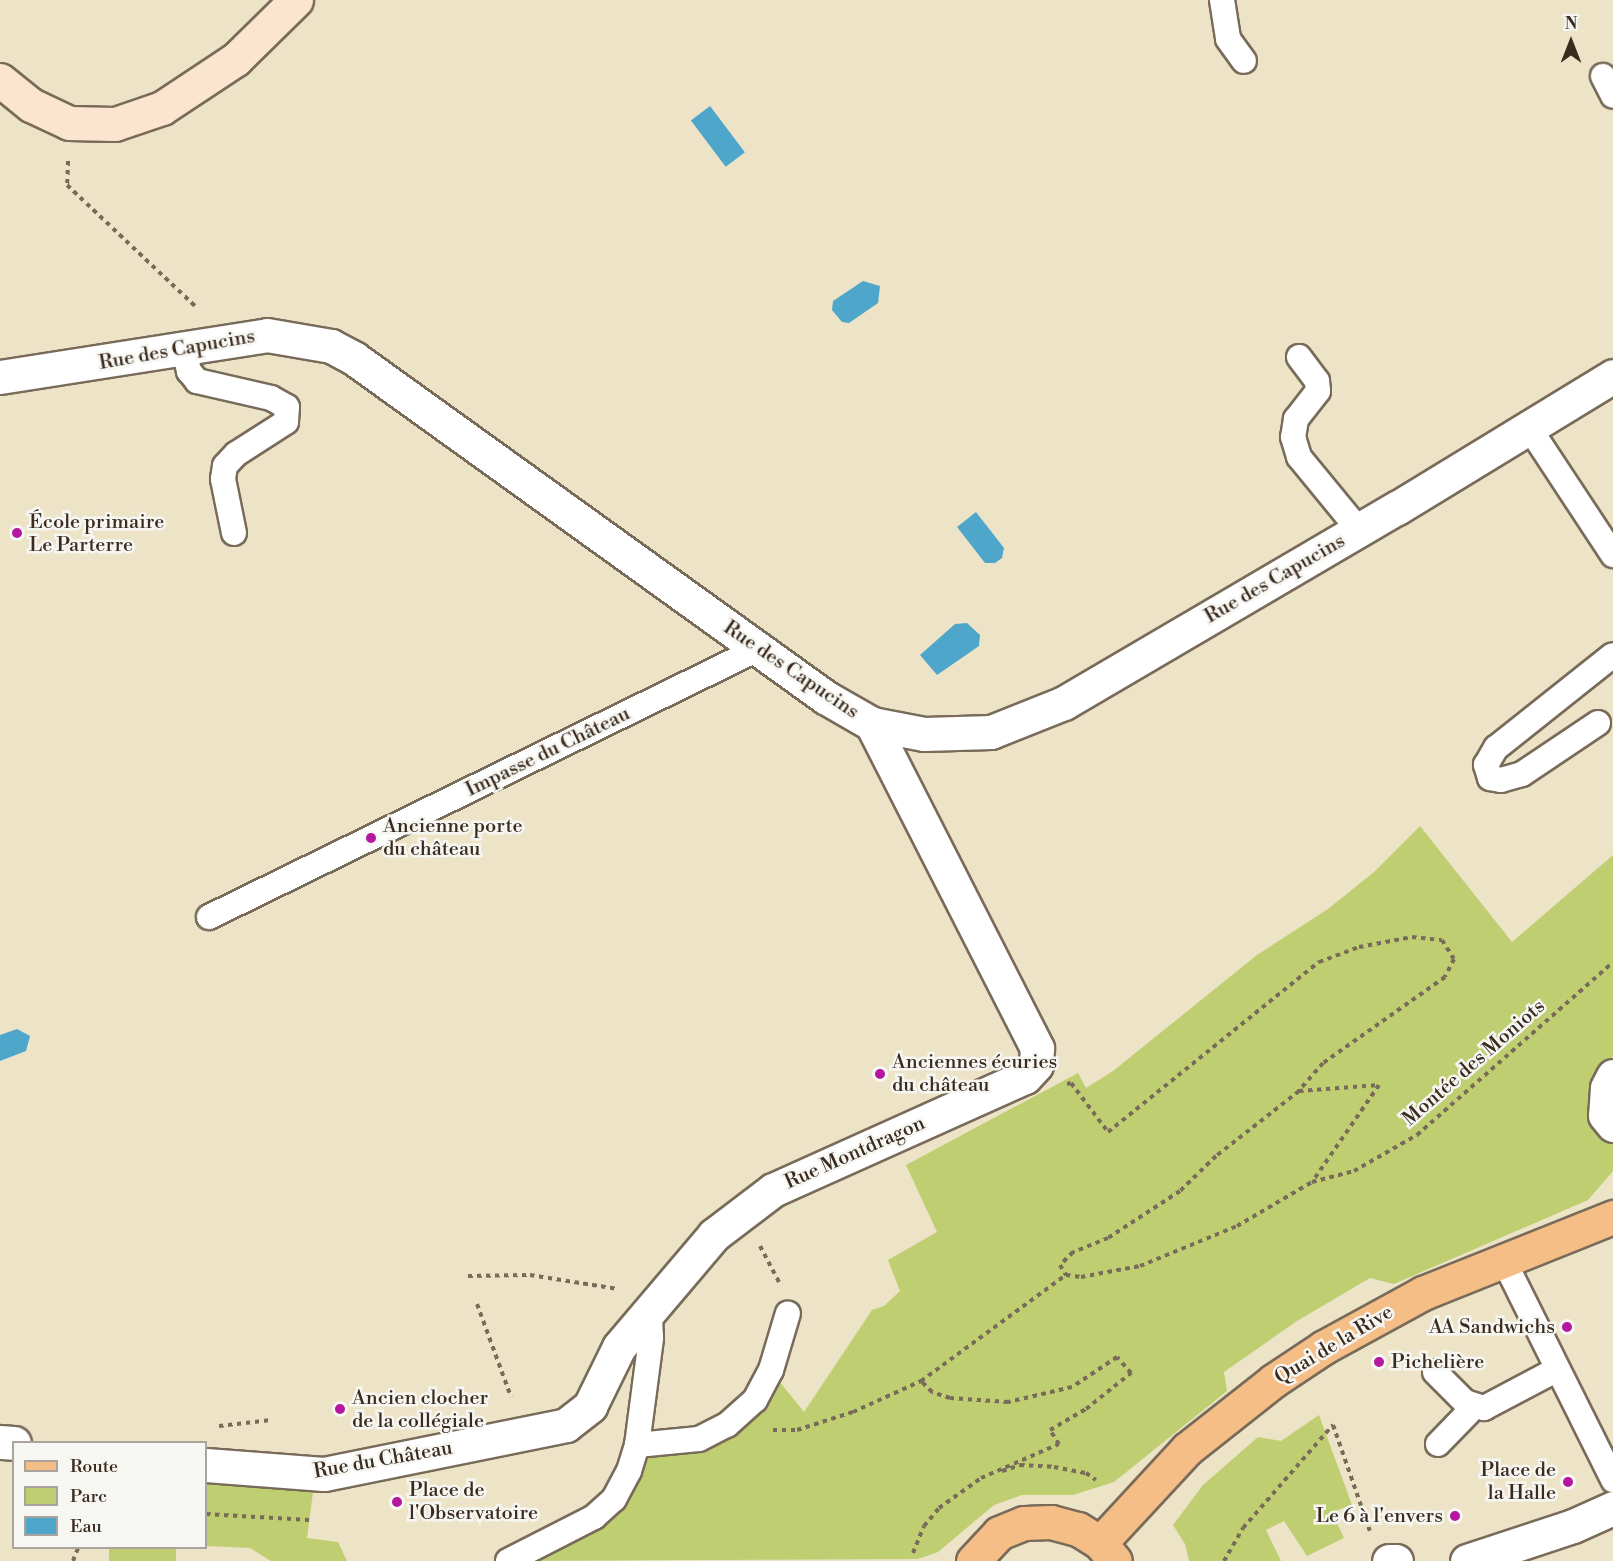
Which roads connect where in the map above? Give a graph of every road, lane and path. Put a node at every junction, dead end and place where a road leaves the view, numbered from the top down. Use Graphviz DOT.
graph roads {
  1 [pos="297,0"];
  2 [pos="1222,0"];
  3 [pos="1244,61"];
  4 [pos="0,81"];
  5 [pos="69,123"];
  6 [pos="230,339"];
  7 [pos="184,348"];
  8 [pos="1299,357"];
  9 [pos="1613,376"];
  10 [pos="0,377"];
  11 [pos="1530,429"];
  12 [pos="1359,530"];
  13 [pos="234,533"];
  14 [pos="1613,555"];
  15 [pos="758,649"];
  16 [pos="1613,655"];
  17 [pos="1598,723"];
  18 [pos="872,724"];
  19 [pos="209,917"];
  20 [pos="1613,962"];
  21 [pos="1613,1076"];
  22 [pos="1063,1086"];
  23 [pos="1299,1091"];
  24 [pos="1613,1125"];
  25 [pos="1312,1182"];
  26 [pos="740,1215"];
  27 [pos="1613,1216"];
  28 [pos="1504,1261"];
  29 [pos="1066,1275"];
  30 [pos="468,1276"];
  31 [pos="477,1304"];
  32 [pos="652,1309"];
  33 [pos="788,1313"];
  34 [pos="1556,1370"];
  35 [pos="1435,1372"];
  36 [pos="921,1381"];
  37 [pos="515,1407"];
  38 [pos="1474,1407"];
  39 [pos="727,1425"];
  40 [pos="1438,1444"];
  41 [pos="637,1445"];
  42 [pos="207,1465"];
  43 [pos="981,1478"];
  44 [pos="1096,1480"];
  45 [pos="1613,1480"];
  46 [pos="1613,1508"];
  47 [pos="207,1515"];
  48 [pos="310,1520"];
  49 [pos="1380,1548"];
  50 [pos="913,1552"];
  51 [pos="1108,1552"];
  52 [pos="508,1561"];
  53 [pos="972,1561"];
  54 [pos="1224,1561"];
  55 [pos="1396,1561"];
  56 [pos="1471,1561"];
  1 -- 5 [label="main road"];
  2 -- 3 [label="lane"];
  4 -- 5 [label="main road"];
  5 -- 6 [label="path"];
  6 -- 7 [label="street, Rue des Capucins"];
  6 -- 15 [label="street, Rue des Capucins"];
  7 -- 10 [label="street, Rue des Capucins"];
  7 -- 13 [label="lane"];
  8 -- 12 [label="lane"];
  9 -- 11 [label="street, Rue des Capucins"];
  11 -- 12 [label="street, Rue des Capucins"];
  11 -- 14 [label="lane"];
  12 -- 18 [label="street, Rue des Capucins"];
  15 -- 18 [label="street, Rue des Capucins"];
  15 -- 19 [label="lane, Impasse du Château"];
  16 -- 17 [label="lane"];
  18 -- 26 [label="street, Rue Montdragon"];
  20 -- 25 [label="path, Montée des Moniots"];
  21 -- 24 [label="street"];
  22 -- 23 [label="path"];
  23 -- 25 [label="path"];
  23 -- 29 [label="path"];
  25 -- 29 [label="path"];
  26 -- 32 [label="street, Rue Montdragon"];
  26 -- 33 [label="path"];
  27 -- 28 [label="main road, Quai de la Rive"];
  28 -- 34 [label="lane"];
  28 -- 51 [label="main road, Quai de la Rive"];
  29 -- 36 [label="path"];
  30 -- 32 [label="path"];
  31 -- 37 [label="path"];
  32 -- 41 [label="lane"];
  32 -- 42 [label="street, Rue du Château"];
  33 -- 39 [label="lane"];
  34 -- 38 [label="lane"];
  34 -- 45 [label="lane"];
  35 -- 38 [label="lane"];
  36 -- 39 [label="path"];
  36 -- 43 [label="path"];
  38 -- 40 [label="lane"];
  39 -- 41 [label="lane"];
  41 -- 52 [label="lane"];
  43 -- 44 [label="path"];
  43 -- 50 [label="path"];
  46 -- 56 [label="street"];
  47 -- 48 [label="path"];
  49 -- 54 [label="path"];
  49 -- 55 [label="street"];
  51 -- 53 [label="main road"];
}
